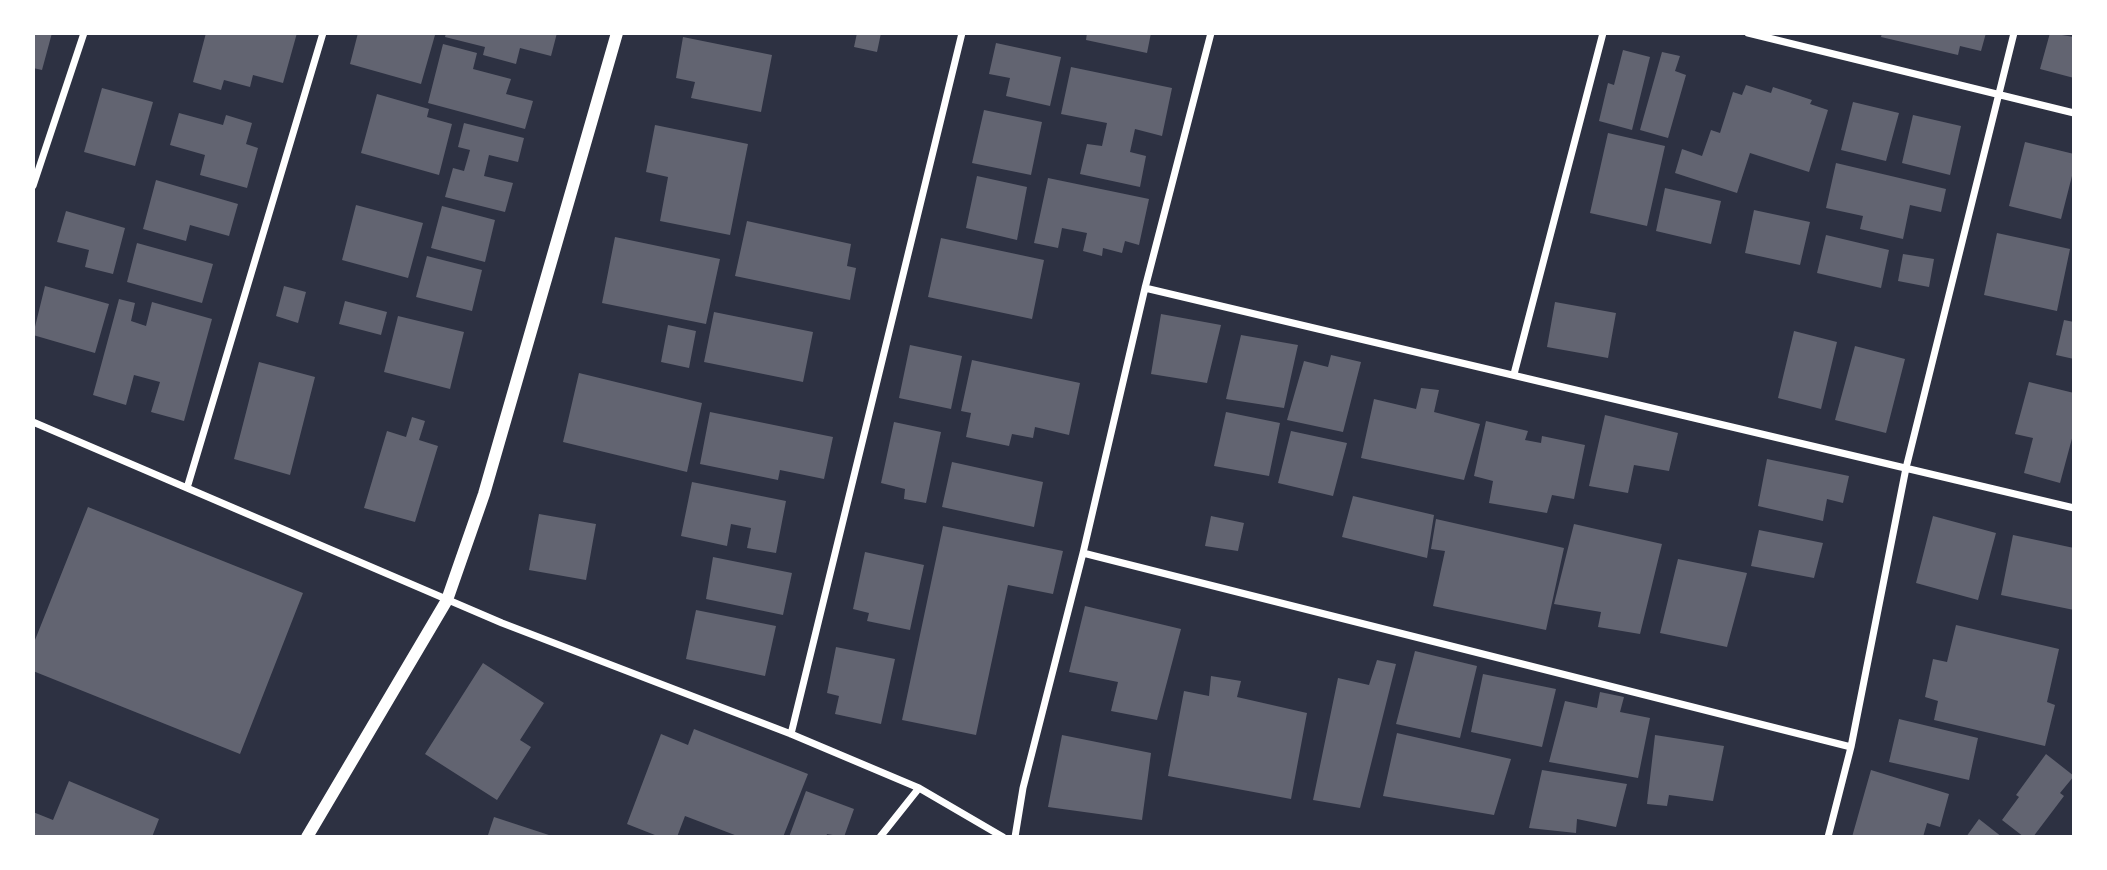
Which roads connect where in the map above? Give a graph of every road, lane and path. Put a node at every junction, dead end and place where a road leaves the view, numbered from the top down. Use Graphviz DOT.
graph roads {
  1 [pos="84,33"];
  2 [pos="323,33"];
  3 [pos="617,33"];
  4 [pos="961,33"];
  5 [pos="1212,33"];
  6 [pos="1603,33"];
  7 [pos="1748,33"];
  8 [pos="2014,33"];
  9 [pos="1999,95"];
  10 [pos="2074,113"];
  11 [pos="33,186"];
  12 [pos="1145,288"];
  13 [pos="1514,374"];
  14 [pos="33,422"];
  15 [pos="1906,468"];
  16 [pos="187,488"];
  17 [pos="2074,508"];
  18 [pos="1083,553"];
  19 [pos="447,600"];
  20 [pos="791,734"];
  21 [pos="1851,747"];
  22 [pos="919,788"];
  23 [pos="986,828"];
  24 [pos="307,837"];
  25 [pos="880,837"];
  26 [pos="989,837"];
  27 [pos="1003,837"];
  28 [pos="1015,837"];
  29 [pos="1828,837"];
  1 -- 11 [label="street"];
  2 -- 16 [label="street"];
  3 -- 19 [label="street"];
  4 -- 20 [label="street"];
  5 -- 12 [label="street"];
  6 -- 13 [label="street"];
  7 -- 9 [label="street"];
  8 -- 9 [label="street"];
  9 -- 10 [label="street"];
  9 -- 15 [label="street"];
  12 -- 13 [label="street"];
  12 -- 18 [label="street"];
  13 -- 15 [label="street"];
  14 -- 16 [label="street"];
  15 -- 17 [label="street"];
  15 -- 21 [label="street"];
  16 -- 19 [label="street"];
  18 -- 21 [label="street"];
  18 -- 28 [label="street"];
  19 -- 20 [label="street"];
  19 -- 24 [label="street"];
  20 -- 22 [label="street"];
  21 -- 29 [label="street"];
  22 -- 23 [label="street"];
  22 -- 25 [label="street"];
  23 -- 26 [label="street"];
  23 -- 27 [label="street"];
}
